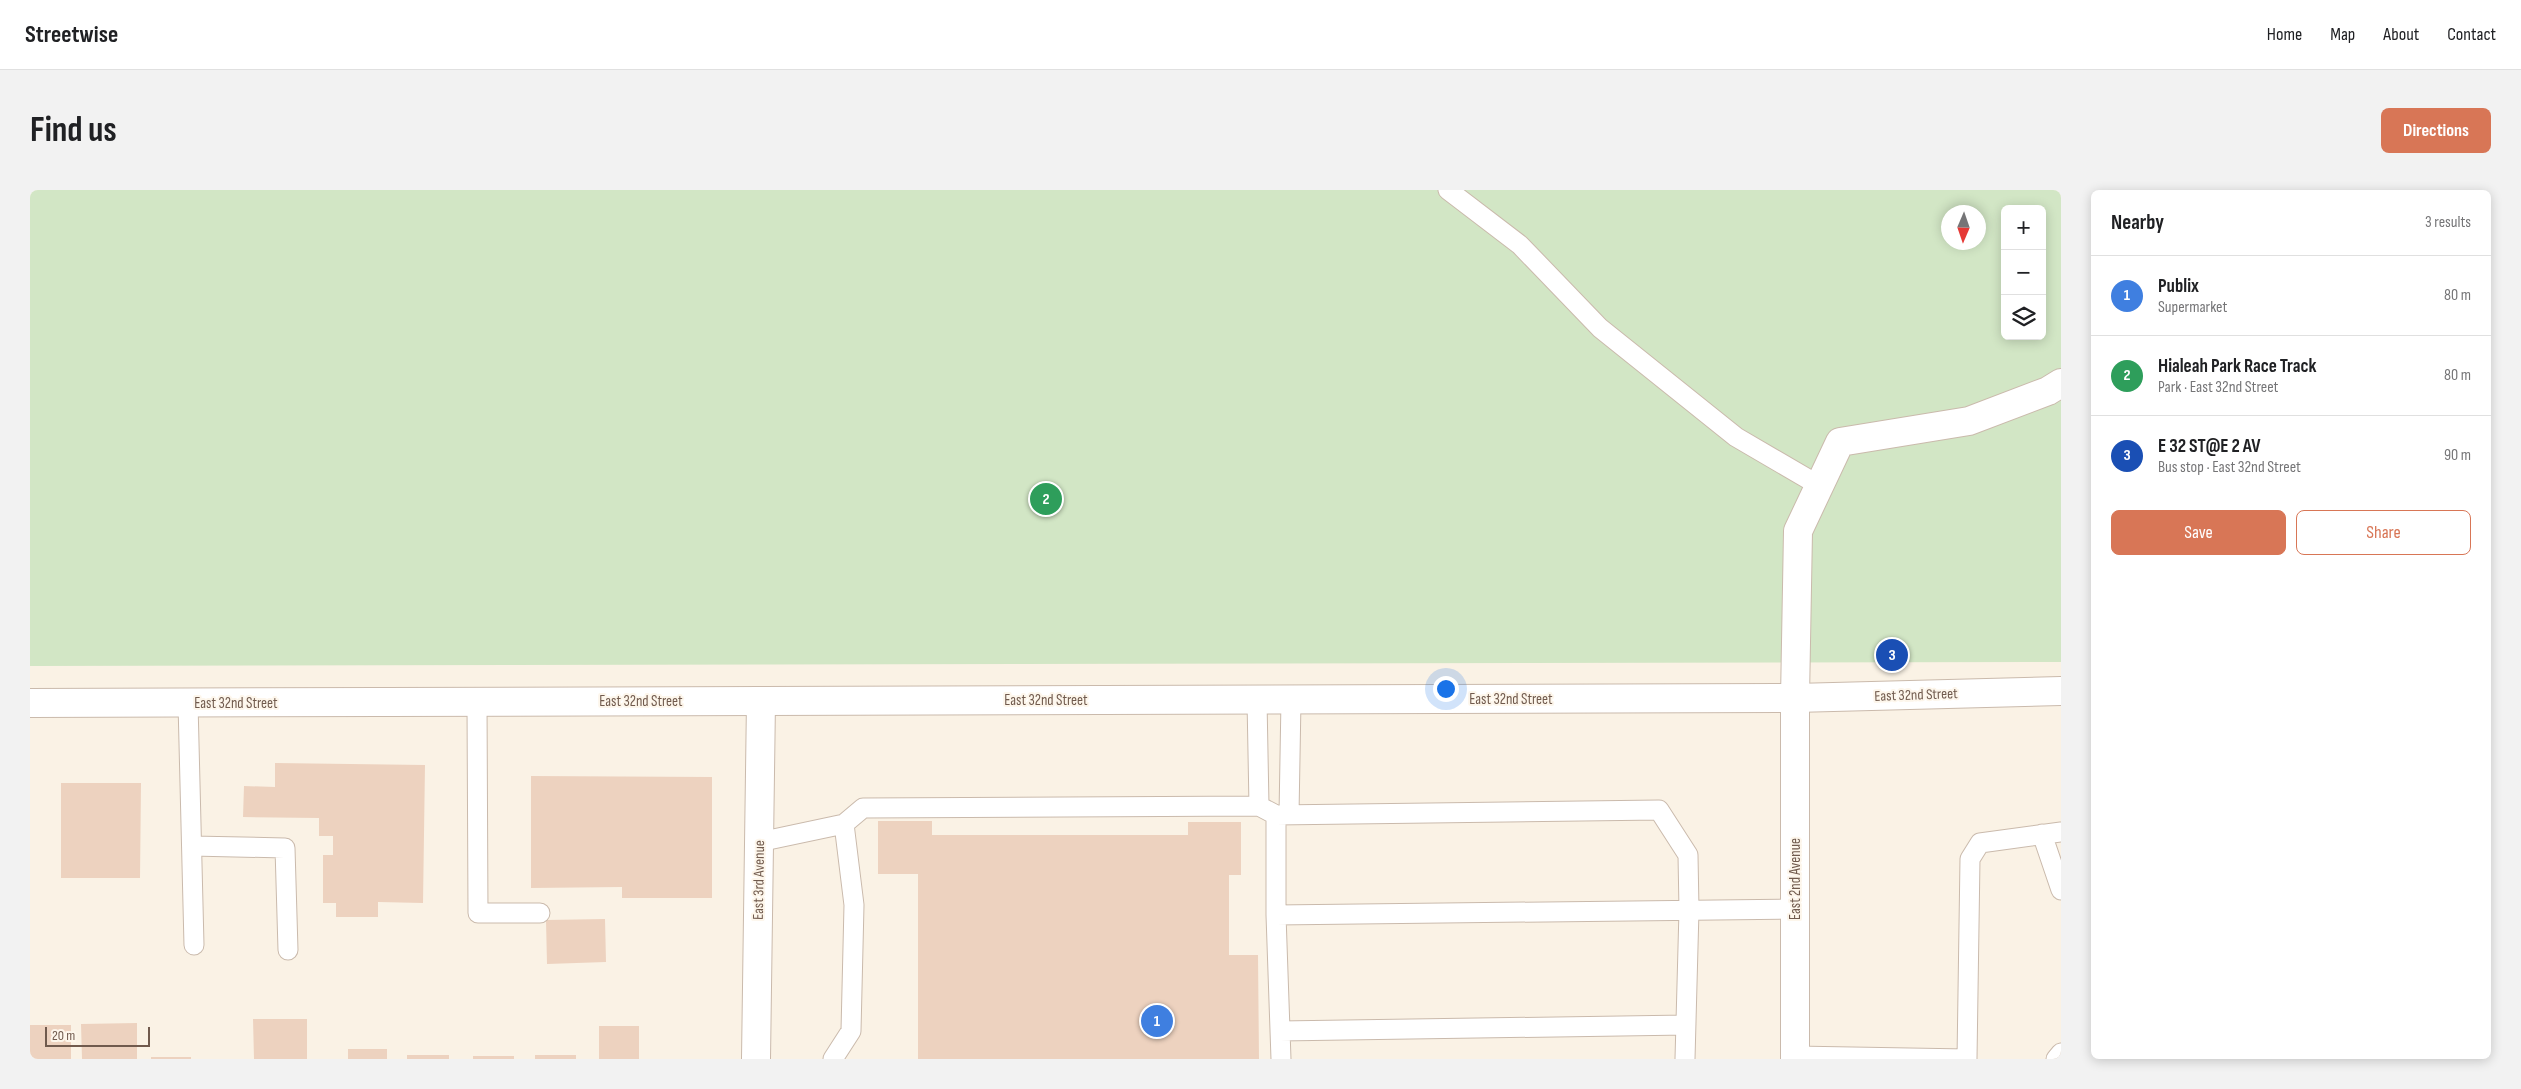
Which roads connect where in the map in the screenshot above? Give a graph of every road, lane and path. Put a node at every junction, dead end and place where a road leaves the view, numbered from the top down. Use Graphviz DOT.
graph roads {
  1 [pos="1448,190"];
  2 [pos="2061,383"];
  3 [pos="1820,486"];
  4 [pos="2061,691"];
  5 [pos="1795,698"];
  6 [pos="1257,700"];
  7 [pos="1291,700"];
  8 [pos="761,701"];
  9 [pos="477,702"];
  10 [pos="188,703"];
  11 [pos="30,704"];
  12 [pos="1259,806"];
  13 [pos="1282,815"];
  14 [pos="844,824"];
  15 [pos="2061,832"];
  16 [pos="2042,834"];
  17 [pos="759,842"];
  18 [pos="192,846"];
  19 [pos="2061,890"];
  20 [pos="1795,909"];
  21 [pos="1689,910"];
  22 [pos="540,913"];
  23 [pos="1276,915"];
  24 [pos="194,945"];
  25 [pos="288,950"];
  26 [pos="1686,1025"];
  27 [pos="1280,1031"];
  28 [pos="2061,1053"];
  29 [pos="1795,1057"];
  30 [pos="756,1059"];
  31 [pos="833,1059"];
  32 [pos="1281,1059"];
  33 [pos="1685,1059"];
  34 [pos="1967,1059"];
  35 [pos="2056,1059"];
  1 -- 3 [label="lane"];
  2 -- 3 [label="street, East 2nd Avenue"];
  3 -- 5 [label="street, East 2nd Avenue"];
  4 -- 5 [label="street, East 32nd Street"];
  5 -- 7 [label="street, East 32nd Street"];
  5 -- 20 [label="street, East 2nd Avenue"];
  6 -- 7 [label="street, East 32nd Street"];
  6 -- 8 [label="street, East 32nd Street"];
  6 -- 12 [label="lane"];
  7 -- 13 [label="lane"];
  8 -- 9 [label="street, East 32nd Street"];
  8 -- 17 [label="street, East 3rd Avenue"];
  9 -- 10 [label="street, East 32nd Street"];
  9 -- 22 [label="lane"];
  10 -- 11 [label="street, East 32nd Street"];
  10 -- 18 [label="lane"];
  12 -- 13 [label="lane"];
  12 -- 14 [label="lane"];
  13 -- 21 [label="lane"];
  13 -- 23 [label="lane"];
  14 -- 17 [label="lane"];
  14 -- 31 [label="lane"];
  15 -- 16 [label="lane"];
  16 -- 19 [label="lane"];
  16 -- 34 [label="lane"];
  17 -- 30 [label="street, East 3rd Avenue"];
  18 -- 24 [label="lane"];
  18 -- 25 [label="lane"];
  20 -- 21 [label="lane"];
  20 -- 29 [label="street, East 2nd Avenue"];
  21 -- 23 [label="lane"];
  21 -- 26 [label="lane"];
  23 -- 27 [label="lane"];
  26 -- 27 [label="lane"];
  26 -- 33 [label="lane"];
  27 -- 32 [label="lane"];
  28 -- 35 [label="lane"];
  29 -- 34 [label="lane"];
}
